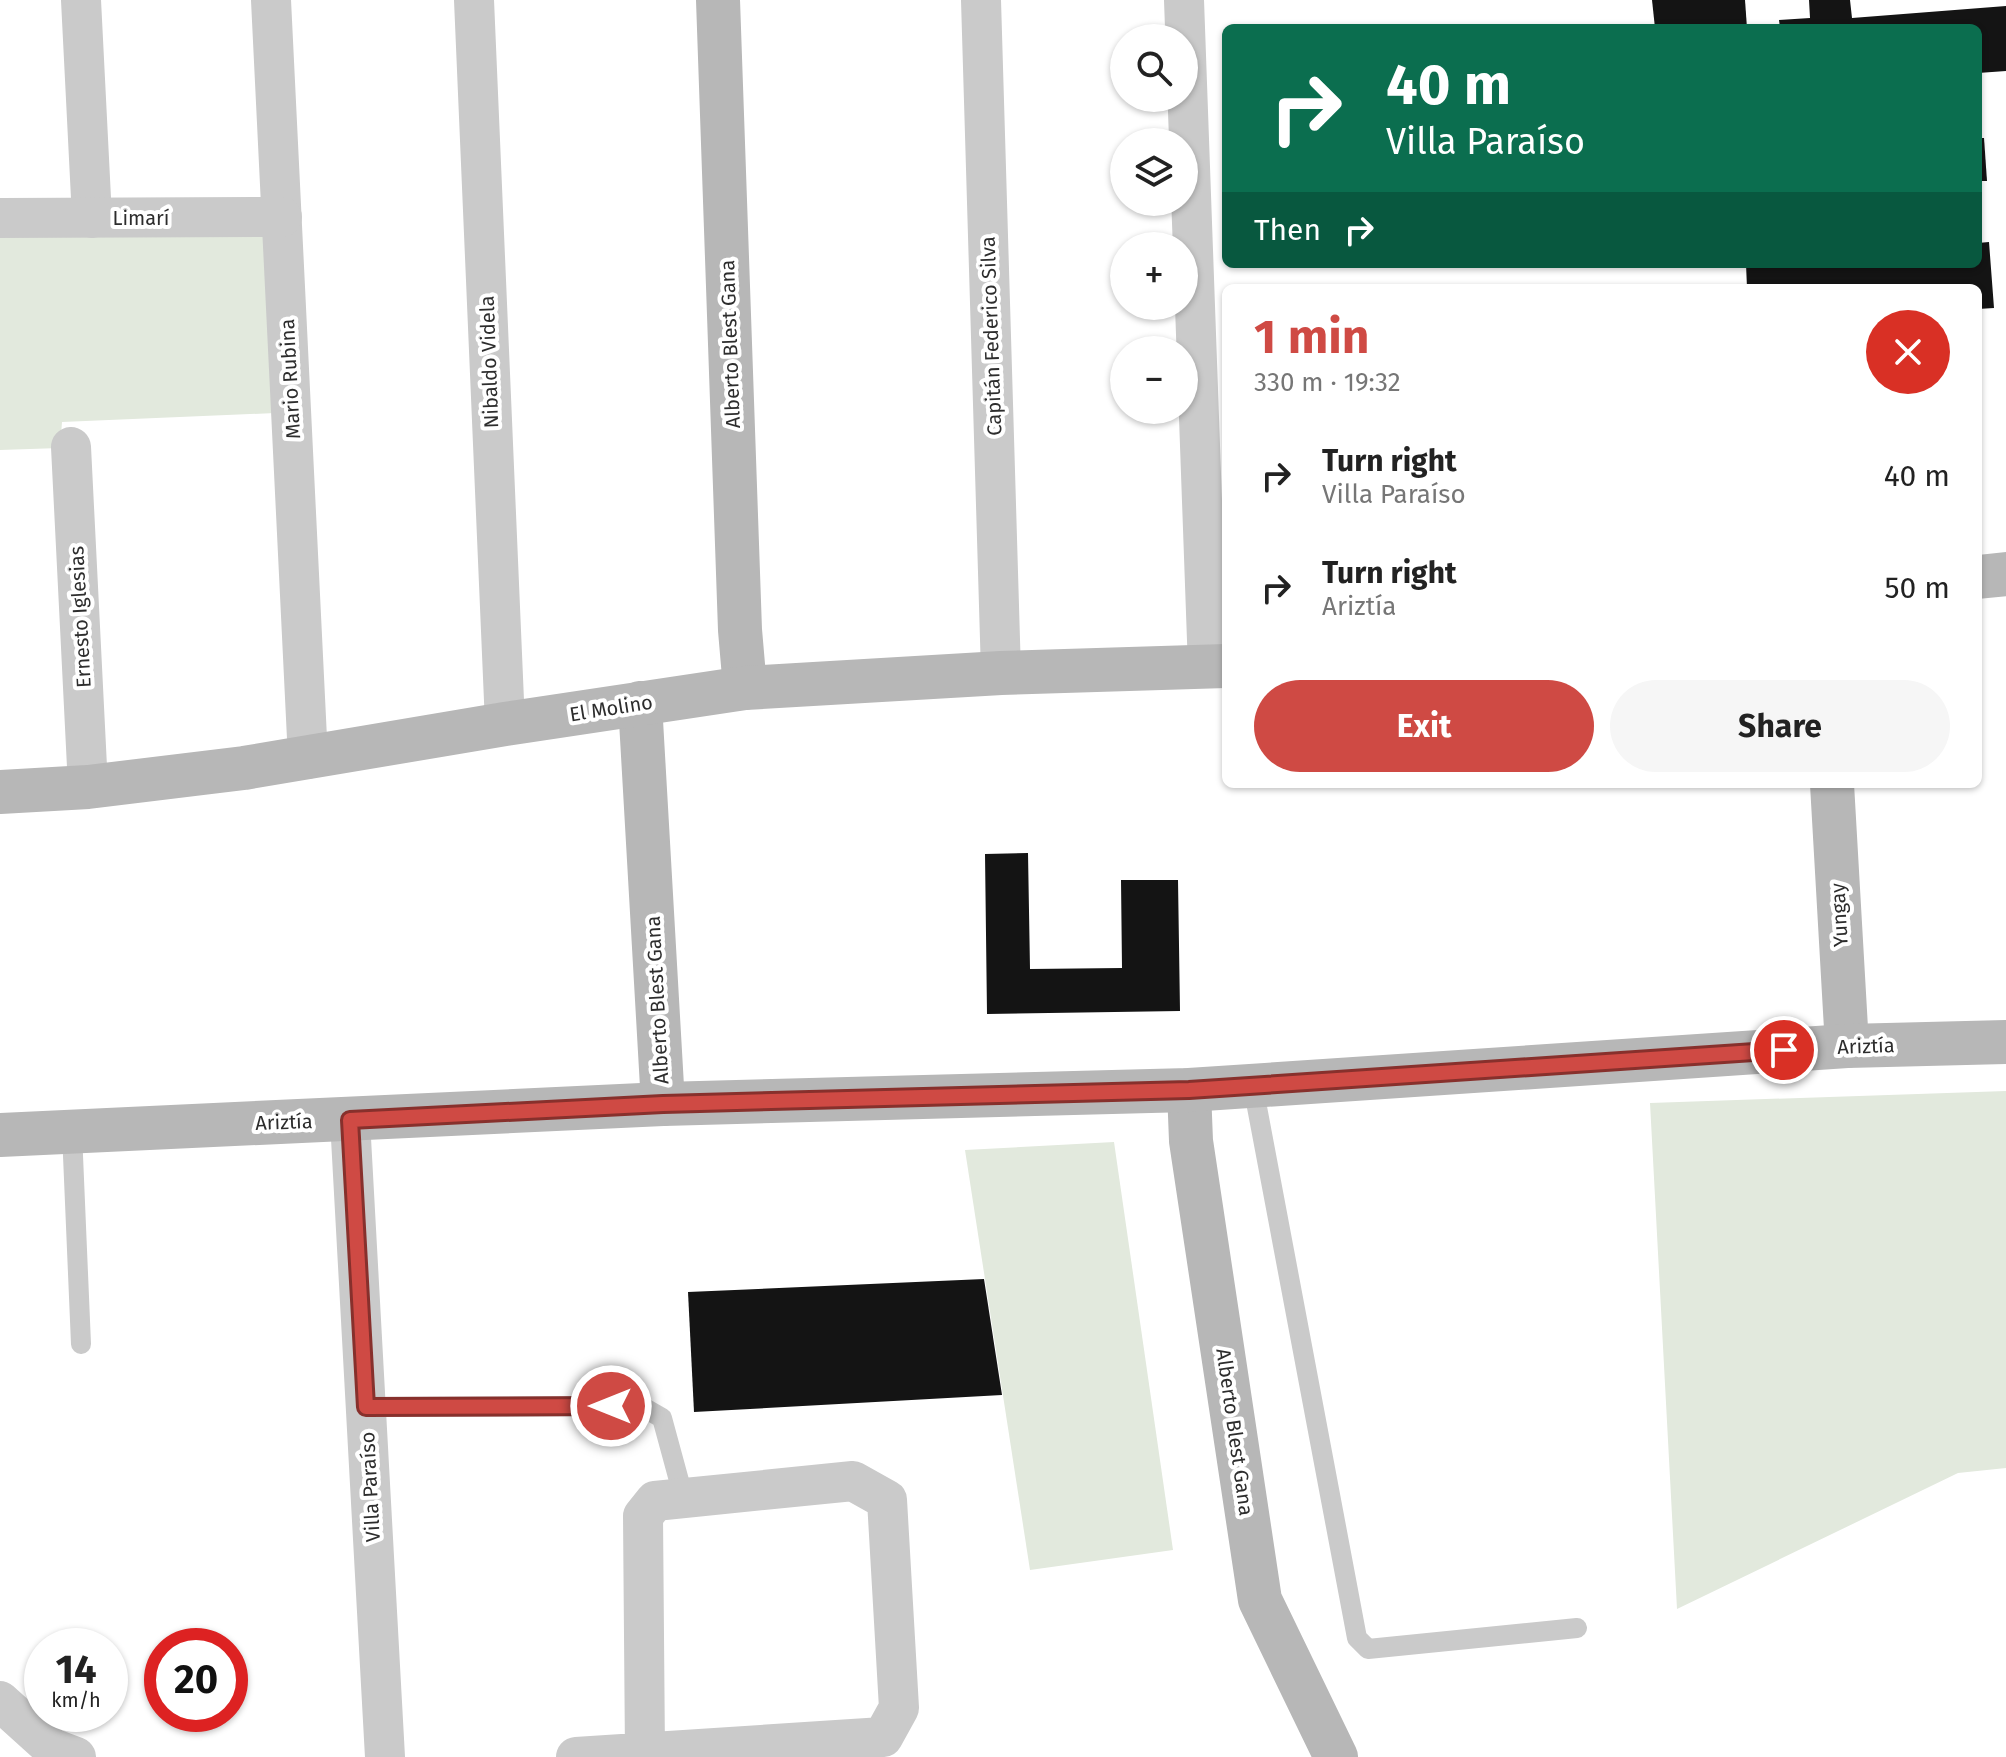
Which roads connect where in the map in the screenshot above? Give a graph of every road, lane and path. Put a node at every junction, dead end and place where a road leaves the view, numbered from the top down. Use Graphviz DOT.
graph roads {
  1 [pos="81,0"];
  2 [pos="271,0"];
  3 [pos="474,0"];
  4 [pos="718,0"];
  5 [pos="981,0"];
  6 [pos="1184,0"];
  7 [pos="282,217"];
  8 [pos="0,218"];
  9 [pos="92,218"];
  10 [pos="71,447"];
  11 [pos="2006,574"];
  12 [pos="1982,577"];
  13 [pos="1217,667"];
  14 [pos="1001,673"];
  15 [pos="745,688"];
  16 [pos="640,703"];
  17 [pos="505,724"];
  18 [pos="308,759"];
  19 [pos="88,787"];
  20 [pos="1832,788"];
  21 [pos="0,792"];
  22 [pos="2006,1042"];
  23 [pos="1847,1046"];
  24 [pos="1253,1086"];
  25 [pos="1189,1090"];
  26 [pos="663,1104"];
  27 [pos="350,1120"];
  28 [pos="72,1132"];
  29 [pos="0,1135"];
  30 [pos="81,1344"];
  31 [pos="366,1407"];
  32 [pos="684,1499"];
  33 [pos="1577,1628"];
  34 [pos="0,1701"];
  35 [pos="645,1754"];
  36 [pos="76,1757"];
  37 [pos="385,1757"];
  38 [pos="576,1757"];
  39 [pos="1336,1757"];
  1 -- 9 [label="street"];
  2 -- 7 [label="street, Mario Rubina"];
  3 -- 17 [label="street, Nibaldo Videla"];
  4 -- 15 [label="main road, Alberto Blest Gana"];
  5 -- 14 [label="street, Capitán Federico Silva"];
  6 -- 13 [label="street"];
  7 -- 9 [label="street, Limarí"];
  7 -- 18 [label="street, Mario Rubina"];
  8 -- 9 [label="street, Limarí"];
  10 -- 19 [label="street, Ernesto Iglesias"];
  11 -- 12 [label="main road"];
  13 -- 14 [label="main road, El Molino"];
  14 -- 15 [label="main road, El Molino"];
  15 -- 16 [label="main road, El Molino"];
  16 -- 17 [label="main road, El Molino"];
  16 -- 26 [label="main road, Alberto Blest Gana"];
  17 -- 18 [label="main road, El Molino"];
  18 -- 19 [label="main road, El Molino"];
  19 -- 21 [label="main road, El Molino"];
  20 -- 23 [label="main road, Yungay"];
  22 -- 23 [label="main road, Ariztía"];
  23 -- 24 [label="main road, Ariztía"];
  24 -- 25 [label="main road, Ariztía"];
  24 -- 33 [label="lane"];
  25 -- 26 [label="main road, Ariztía"];
  25 -- 39 [label="main road, Alberto Blest Gana"];
  26 -- 27 [label="main road, Ariztía"];
  27 -- 28 [label="main road, Ariztía"];
  27 -- 31 [label="street, Villa Paraíso"];
  28 -- 29 [label="main road, Ariztía"];
  28 -- 30 [label="lane"];
  31 -- 32 [label="lane"];
  31 -- 37 [label="street, Villa Paraíso"];
  32 -- 35 [label="street"];
  32 -- 35 [label="street"];
  34 -- 36 [label="street"];
  35 -- 38 [label="street"];
}
